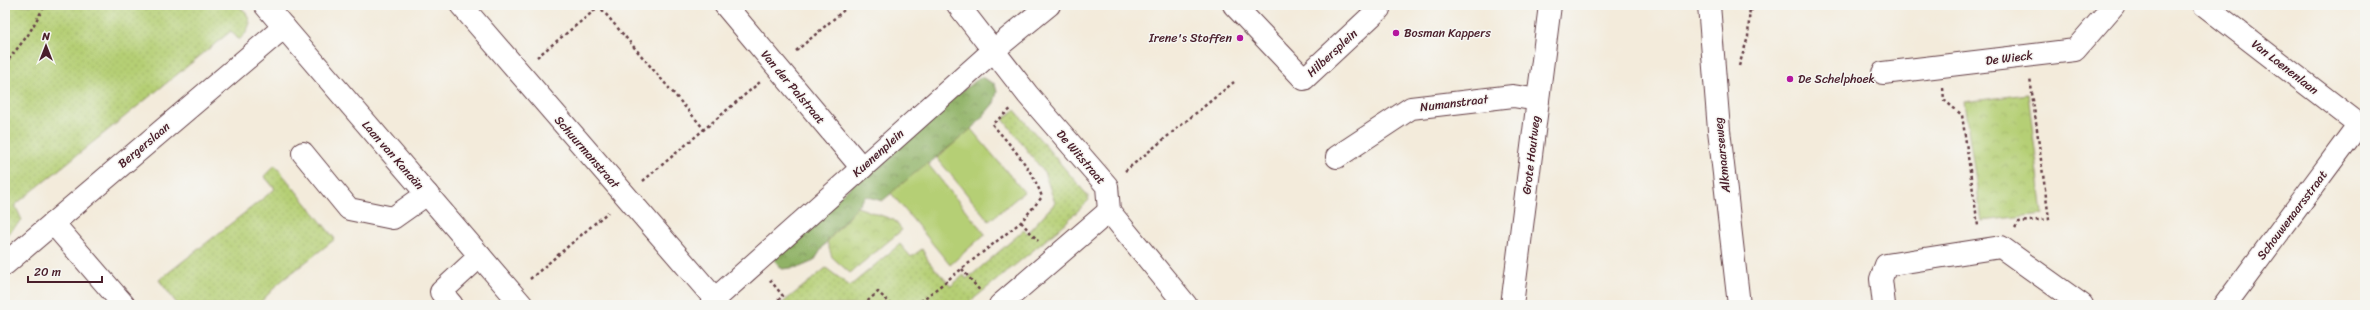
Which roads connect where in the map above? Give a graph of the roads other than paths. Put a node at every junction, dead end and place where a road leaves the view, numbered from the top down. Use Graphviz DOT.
graph roads {
  1 [pos="461,5"];
  2 [pos="725,5"];
  3 [pos="958,5"];
  4 [pos="1049,5"];
  5 [pos="1234,5"];
  6 [pos="1380,5"];
  7 [pos="1550,5"];
  8 [pos="1709,5"];
  9 [pos="2114,5"];
  10 [pos="2204,5"];
  11 [pos="274,12"];
  12 [pos="994,50"];
  13 [pos="1883,73"];
  14 [pos="1538,100"];
  15 [pos="2362,127"];
  16 [pos="303,153"];
  17 [pos="1338,157"];
  18 [pos="862,168"];
  19 [pos="427,194"];
  20 [pos="1109,211"];
  21 [pos="53,223"];
  22 [pos="480,256"];
  23 [pos="5,264"];
  24 [pos="517,300"];
  25 [pos="713,302"];
  26 [pos="124,305"];
  27 [pos="452,305"];
  28 [pos="1000,305"];
  29 [pos="1186,305"];
  30 [pos="1512,305"];
  31 [pos="1739,305"];
  32 [pos="1884,305"];
  33 [pos="2082,305"];
  34 [pos="2225,305"];
  1 -- 25 [label="street, Schuurmanstraat"];
  2 -- 18 [label="street, Van der Palstraat"];
  3 -- 12 [label="street, De Witstraat"];
  4 -- 12 [label="street, Kuenenplein"];
  5 -- 6 [label="street, Hilbersplein"];
  7 -- 14 [label="street, Grote Houtweg"];
  8 -- 31 [label="street, Alkmaarseweg"];
  9 -- 13 [label="street, De Wieck"];
  10 -- 15 [label="street, Van Loenenlaan"];
  11 -- 19 [label="street, Laan van Kanaän"];
  11 -- 21 [label="street, Bergerslaan"];
  12 -- 18 [label="street, Kuenenplein"];
  12 -- 20 [label="street, De Witstraat"];
  14 -- 17 [label="street, Numanstraat"];
  14 -- 30 [label="street, Grote Houtweg"];
  15 -- 34 [label="street, Schouwenaarsstraat"];
  16 -- 19 [label="street"];
  18 -- 25 [label="street, Kuenenplein"];
  19 -- 22 [label="street, Laan van Kanaän"];
  20 -- 28 [label="street"];
  20 -- 29 [label="street"];
  21 -- 23 [label="street, Bergerslaan"];
  21 -- 26 [label="street"];
  22 -- 24 [label="street, Laan van Kanaän"];
  22 -- 27 [label="street"];
  32 -- 33 [label="street"];
}
